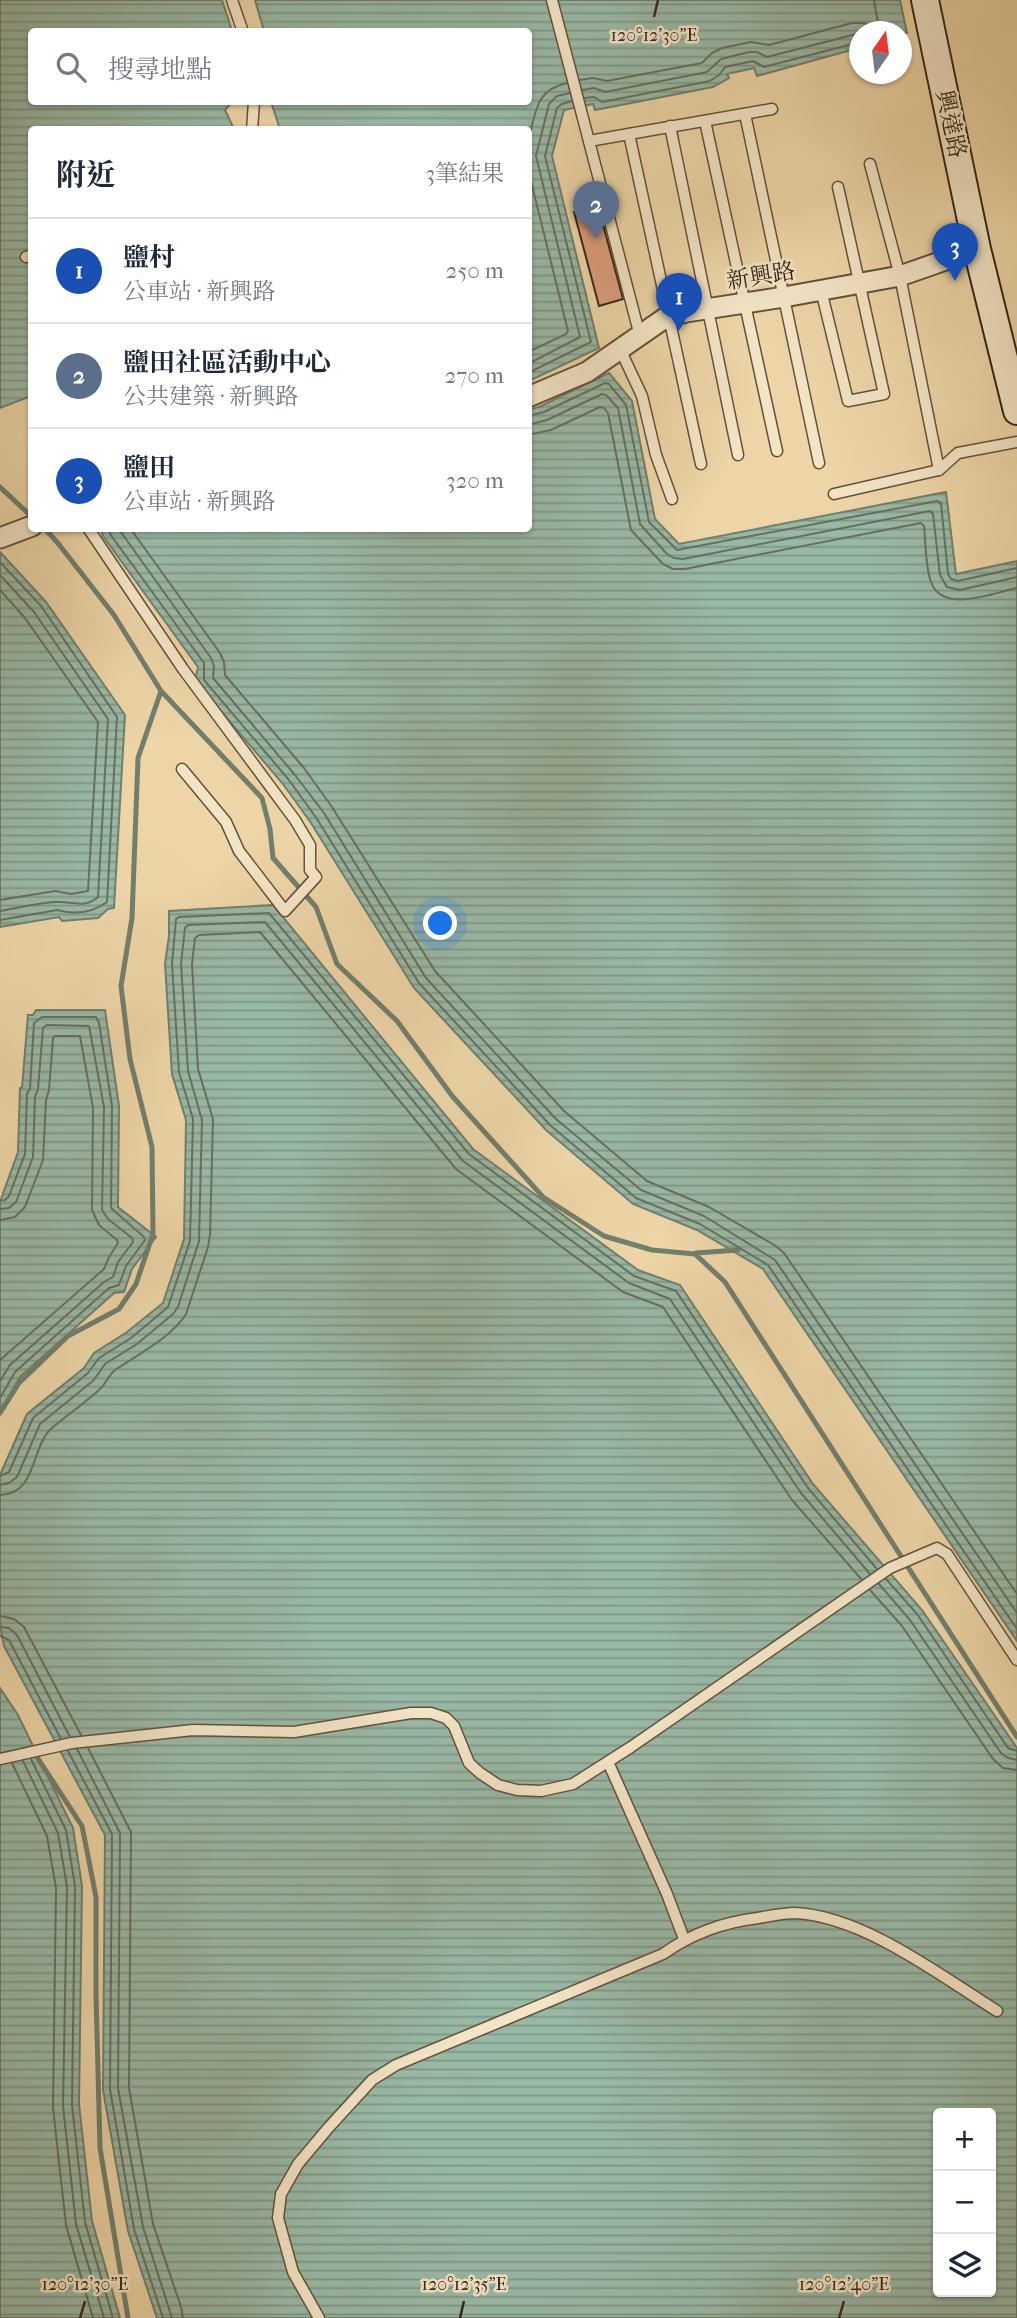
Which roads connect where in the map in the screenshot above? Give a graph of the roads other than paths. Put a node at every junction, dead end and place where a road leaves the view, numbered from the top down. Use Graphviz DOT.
graph roads {
  1 [pos="232,0"];
  2 [pos="552,0"];
  3 [pos="925,0"];
  4 [pos="242,28"];
  5 [pos="254,105"];
  6 [pos="772,109"];
  7 [pos="745,114"];
  8 [pos="705,121"];
  9 [pos="252,126"];
  10 [pos="670,127"];
  11 [pos="629,134"];
  12 [pos="589,141"];
  13 [pos="870,164"];
  14 [pos="838,187"];
  15 [pos="977,249"];
  16 [pos="900,276"];
  17 [pos="859,283"];
  18 [pos="821,290"];
  19 [pos="784,297"];
  20 [pos="745,303"];
  21 [pos="708,309"];
  22 [pos="669,317"];
  23 [pos="640,336"];
  24 [pos="620,349"];
  25 [pos="532,395"];
  26 [pos="1017,411"];
  27 [pos="1017,442"];
  28 [pos="778,451"];
  29 [pos="738,455"];
  30 [pos="819,463"];
  31 [pos="701,464"];
  32 [pos="939,470"];
  33 [pos="834,494"];
  34 [pos="672,499"];
  35 [pos="28,527"];
  36 [pos="91,532"];
  37 [pos="2,537"];
  38 [pos="182,769"];
  39 [pos="1017,1660"];
  40 [pos="0,1759"];
  41 [pos="608,1762"];
  42 [pos="684,1939"];
  43 [pos="997,2011"];
  44 [pos="319,2318"];
  1 -- 4 [label="lane"];
  2 -- 12 [label="lane"];
  3 -- 15 [label="street, 興達路"];
  5 -- 9 [label="lane"];
  6 -- 7 [label="lane"];
  7 -- 8 [label="lane"];
  7 -- 19 [label="lane"];
  8 -- 10 [label="lane"];
  8 -- 20 [label="lane"];
  10 -- 11 [label="lane"];
  10 -- 21 [label="lane"];
  11 -- 12 [label="lane"];
  11 -- 22 [label="lane"];
  12 -- 23 [label="lane"];
  13 -- 16 [label="lane"];
  14 -- 17 [label="lane"];
  15 -- 16 [label="street, 新興路"];
  15 -- 26 [label="street, 興達路"];
  16 -- 17 [label="street, 新興路"];
  16 -- 32 [label="lane"];
  17 -- 18 [label="street, 新興路"];
  17 -- 18 [label="lane"];
  18 -- 19 [label="street, 新興路"];
  19 -- 20 [label="street, 新興路"];
  19 -- 30 [label="lane"];
  20 -- 21 [label="street, 新興路"];
  20 -- 28 [label="lane"];
  21 -- 22 [label="street, 新興路"];
  21 -- 29 [label="lane"];
  22 -- 23 [label="street, 新興路"];
  22 -- 31 [label="lane"];
  23 -- 24 [label="street, 新興路"];
  24 -- 25 [label="street, 新興路"];
  24 -- 34 [label="lane"];
  27 -- 32 [label="lane"];
  32 -- 33 [label="lane"];
  35 -- 37 [label="street"];
  36 -- 38 [label="lane"];
  39 -- 41 [label="lane"];
  40 -- 41 [label="lane"];
  41 -- 42 [label="lane"];
  42 -- 43 [label="lane"];
  42 -- 44 [label="lane"];
}
